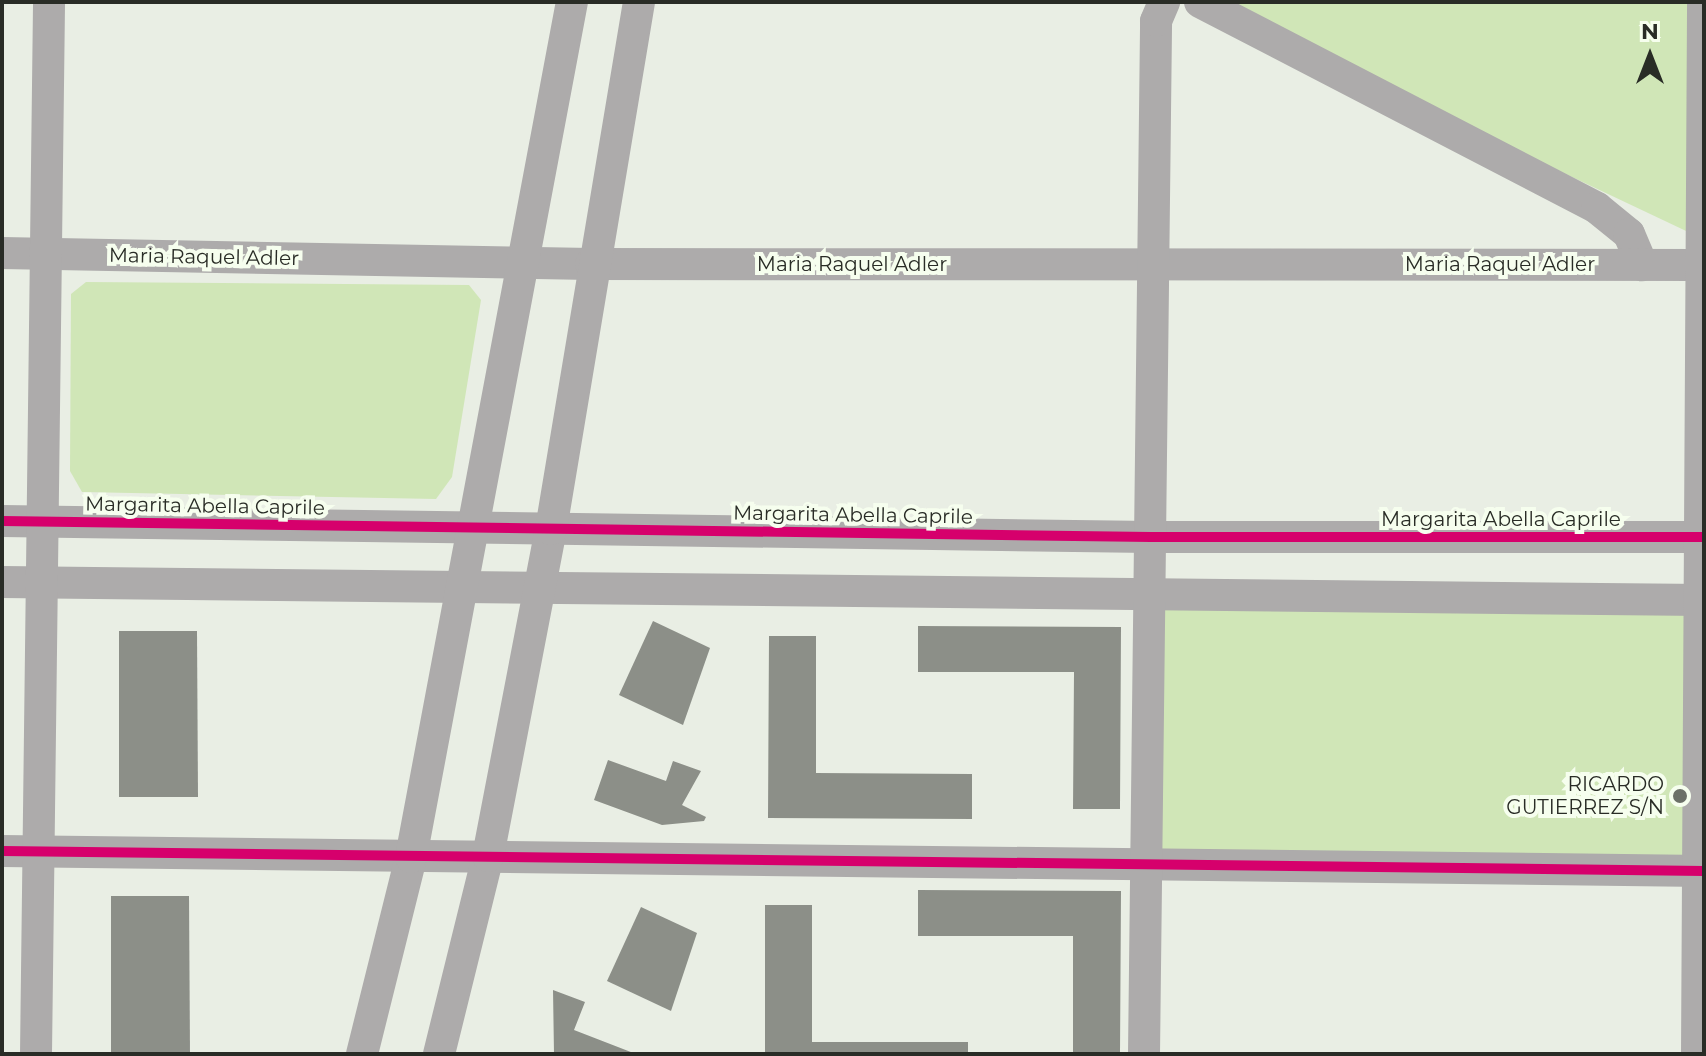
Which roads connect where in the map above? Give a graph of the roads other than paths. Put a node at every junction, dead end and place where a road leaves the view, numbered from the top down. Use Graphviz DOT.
graph roads {
  1 [pos="49,2"];
  2 [pos="572,2"];
  3 [pos="639,2"];
  4 [pos="1164,2"];
  5 [pos="1200,2"];
  6 [pos="1703,2"];
  7 [pos="2,253"];
  8 [pos="48,254"];
  9 [pos="523,263"];
  10 [pos="591,264"];
  11 [pos="1153,264"];
  12 [pos="1642,265"];
  13 [pos="1703,265"];
  14 [pos="2,521"];
  15 [pos="44,522"];
  16 [pos="475,528"];
  17 [pos="551,529"];
  18 [pos="1151,537"];
  19 [pos="1704,537"];
  20 [pos="2,582"];
  21 [pos="43,583"];
  22 [pos="463,589"];
  23 [pos="539,589"];
  24 [pos="1149,596"];
  25 [pos="1703,600"];
  26 [pos="2,851"];
  27 [pos="37,852"];
  28 [pos="488,856"];
  29 [pos="411,857"];
  30 [pos="1147,866"];
  31 [pos="1701,871"];
  32 [pos="36,1054"];
  33 [pos="362,1054"];
  34 [pos="439,1054"];
  35 [pos="1144,1054"];
  36 [pos="1697,1054"];
  1 -- 8 [label="street"];
  2 -- 9 [label="street"];
  3 -- 10 [label="street"];
  4 -- 11 [label="street"];
  5 -- 12 [label="street"];
  6 -- 13 [label="street"];
  7 -- 8 [label="street, Maria Raquel Adler"];
  8 -- 9 [label="street, Maria Raquel Adler"];
  8 -- 15 [label="street"];
  9 -- 10 [label="street, Maria Raquel Adler"];
  9 -- 16 [label="street"];
  10 -- 11 [label="street, Maria Raquel Adler"];
  10 -- 17 [label="street"];
  11 -- 12 [label="street, Maria Raquel Adler"];
  11 -- 18 [label="street"];
  12 -- 13 [label="street, Maria Raquel Adler"];
  13 -- 19 [label="street"];
  14 -- 15 [label="street, Margarita Abella Caprile"];
  15 -- 16 [label="street, Margarita Abella Caprile"];
  15 -- 21 [label="street"];
  16 -- 17 [label="street, Margarita Abella Caprile"];
  16 -- 22 [label="street"];
  17 -- 18 [label="street, Margarita Abella Caprile"];
  17 -- 23 [label="street"];
  18 -- 19 [label="street, Margarita Abella Caprile"];
  18 -- 24 [label="street"];
  19 -- 25 [label="street"];
  20 -- 21 [label="street"];
  21 -- 22 [label="street"];
  21 -- 27 [label="street"];
  22 -- 23 [label="street"];
  22 -- 29 [label="street"];
  23 -- 24 [label="street"];
  23 -- 28 [label="street"];
  24 -- 25 [label="street"];
  24 -- 30 [label="street"];
  25 -- 31 [label="street"];
  26 -- 27 [label="street"];
  27 -- 29 [label="street"];
  27 -- 32 [label="street"];
  28 -- 29 [label="street"];
  28 -- 30 [label="street"];
  28 -- 34 [label="street"];
  29 -- 33 [label="street"];
  30 -- 31 [label="street"];
  30 -- 35 [label="street"];
  31 -- 36 [label="street"];
}
